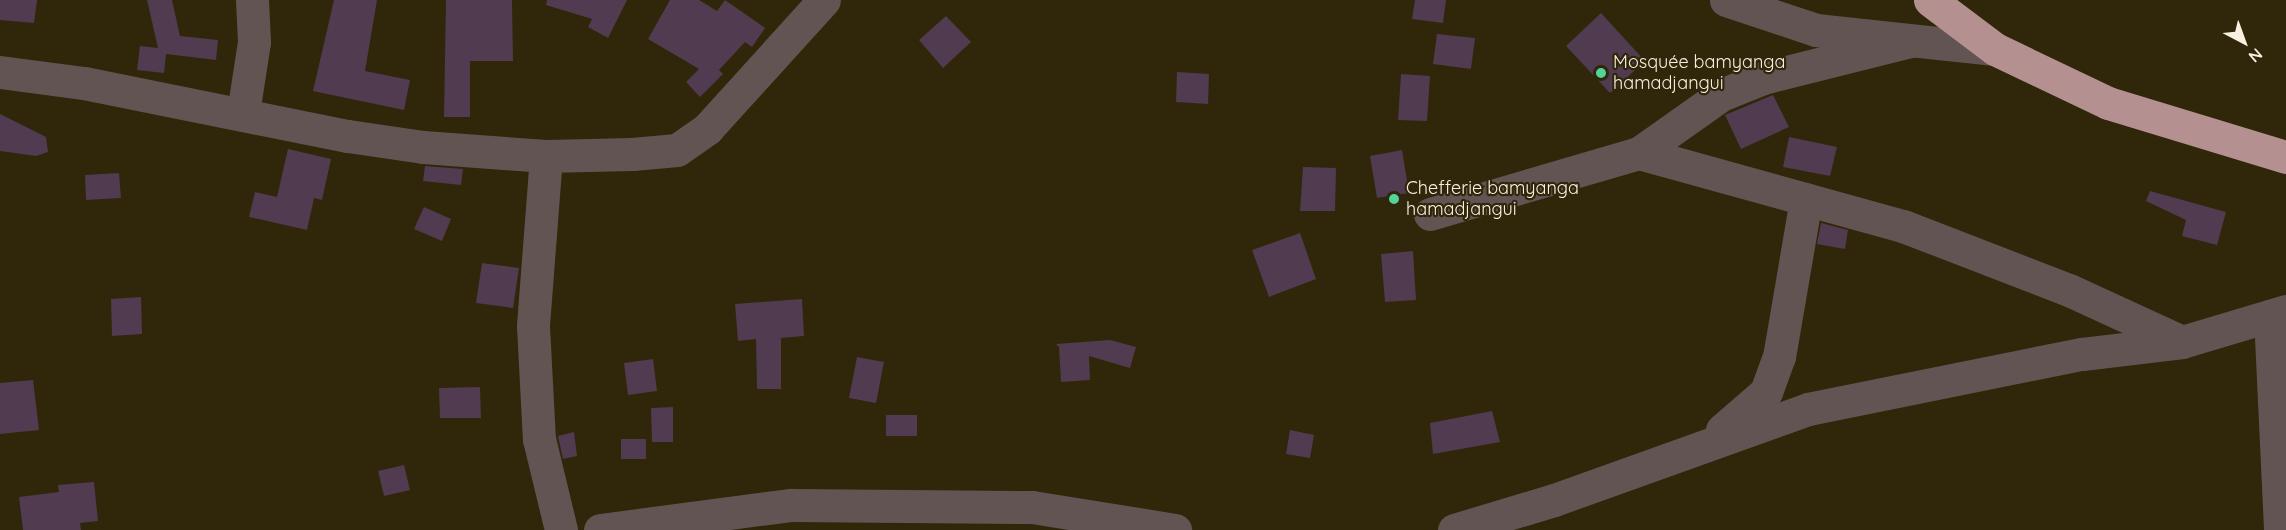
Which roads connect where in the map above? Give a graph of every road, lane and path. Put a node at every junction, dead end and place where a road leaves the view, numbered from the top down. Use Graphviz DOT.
graph roads {
  1 [pos="252,0"];
  2 [pos="824,0"];
  3 [pos="1726,0"];
  4 [pos="1930,0"];
  5 [pos="1910,41"];
  6 [pos="1995,49"];
  7 [pos="0,72"];
  8 [pos="243,113"];
  9 [pos="1639,153"];
  10 [pos="546,156"];
  11 [pos="2286,157"];
  12 [pos="1806,199"];
  13 [pos="1430,214"];
  14 [pos="2278,314"];
  15 [pos="2182,342"];
  16 [pos="1707,442"];
  17 [pos="618,529"];
  18 [pos="561,530"];
  19 [pos="1176,530"];
  20 [pos="1454,530"];
  21 [pos="2280,530"];
  1 -- 8 [label="street"];
  2 -- 10 [label="street"];
  3 -- 5 [label="street"];
  4 -- 6 [label="highway"];
  5 -- 6 [label="street"];
  5 -- 9 [label="street"];
  6 -- 11 [label="highway"];
  7 -- 8 [label="street"];
  8 -- 10 [label="street"];
  9 -- 12 [label="street"];
  9 -- 13 [label="street"];
  10 -- 18 [label="street"];
  12 -- 15 [label="street"];
  12 -- 16 [label="street"];
  14 -- 15 [label="street"];
  14 -- 21 [label="street"];
  15 -- 16 [label="street"];
  16 -- 20 [label="street"];
  17 -- 19 [label="street"];
}
